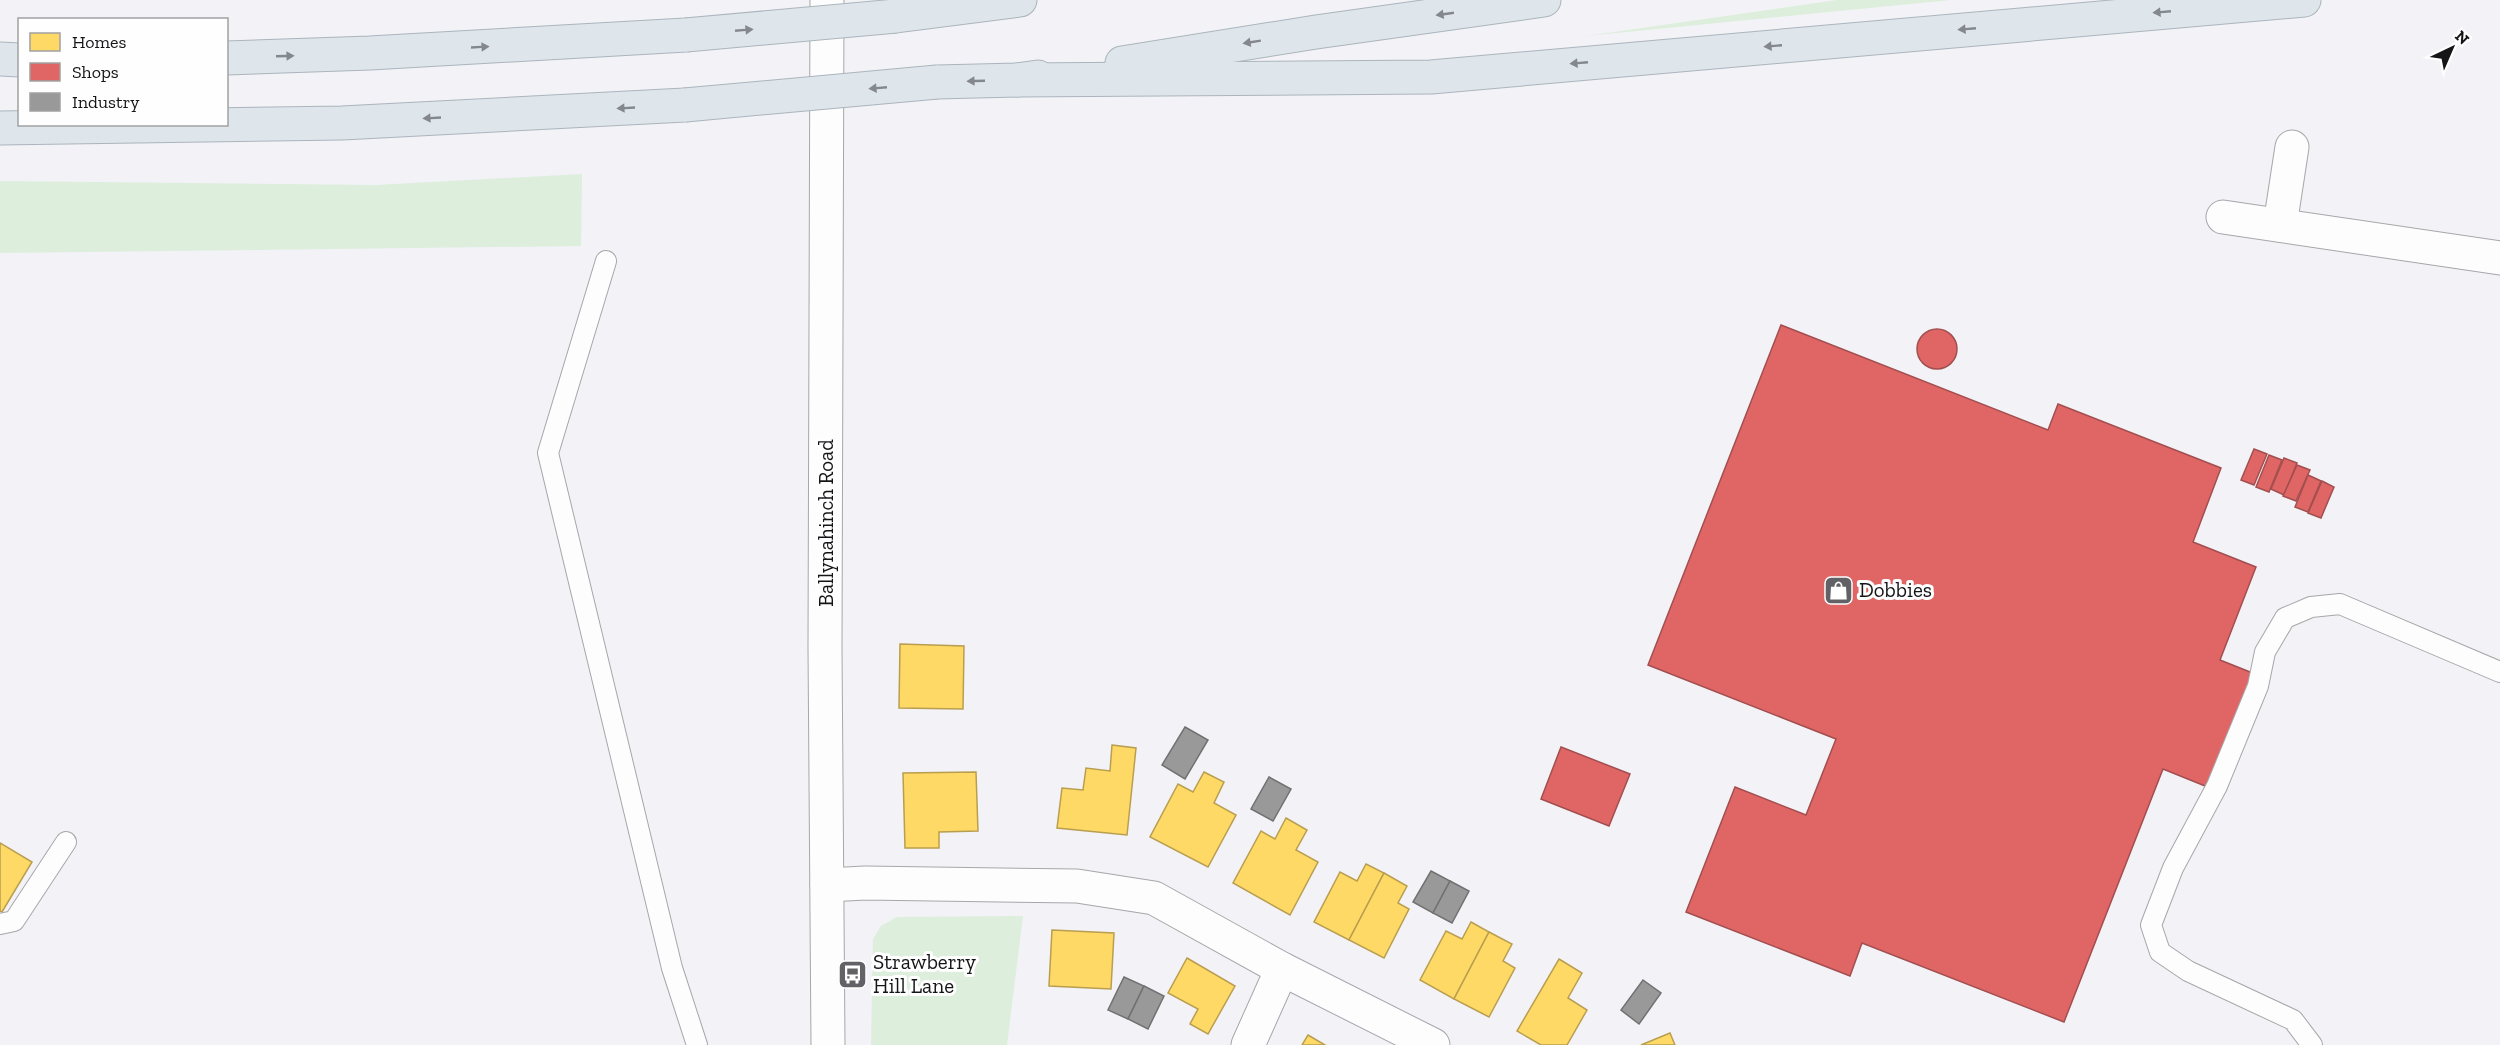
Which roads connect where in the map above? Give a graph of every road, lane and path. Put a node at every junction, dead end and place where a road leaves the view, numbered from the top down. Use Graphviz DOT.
graph roads {
  1 [pos="827,0"];
  2 [pos="979,0"];
  3 [pos="1020,0"];
  4 [pos="1544,0"];
  5 [pos="2304,0"];
  6 [pos="946,10"];
  7 [pos="228,58"];
  8 [pos="0,59"];
  9 [pos="18,60"];
  10 [pos="1017,80"];
  11 [pos="228,125"];
  12 [pos="137,126"];
  13 [pos="0,128"];
  14 [pos="2292,147"];
  15 [pos="2223,217"];
  16 [pos="2280,225"];
  17 [pos="2500,258"];
  18 [pos="606,261"];
  19 [pos="2500,672"];
  20 [pos="66,842"];
  21 [pos="827,885"];
  22 [pos="0,924"];
  23 [pos="1282,969"];
  24 [pos="697,1045"];
  25 [pos="828,1045"];
  26 [pos="1248,1045"];
  27 [pos="1433,1045"];
  28 [pos="2312,1045"];
  1 -- 21 [label="street, Ballynahinch Road"];
  2 -- 6 [label="highway"];
  3 -- 6 [label="highway"];
  4 -- 10 [label="highway, one-way"];
  5 -- 10 [label="highway, one-way"];
  7 -- 6 [label="highway, one-way, bridge"];
  8 -- 9 [label="highway"];
  10 -- 11 [label="highway, one-way, bridge"];
  12 -- 13 [label="highway, one-way, bridge"];
  14 -- 16 [label="street"];
  15 -- 16 [label="street"];
  16 -- 17 [label="street"];
  18 -- 24 [label="lane"];
  19 -- 28 [label="lane"];
  20 -- 22 [label="lane"];
  21 -- 23 [label="street"];
  21 -- 25 [label="street, Ballynahinch Road"];
  23 -- 26 [label="street"];
  23 -- 27 [label="street"];
}
